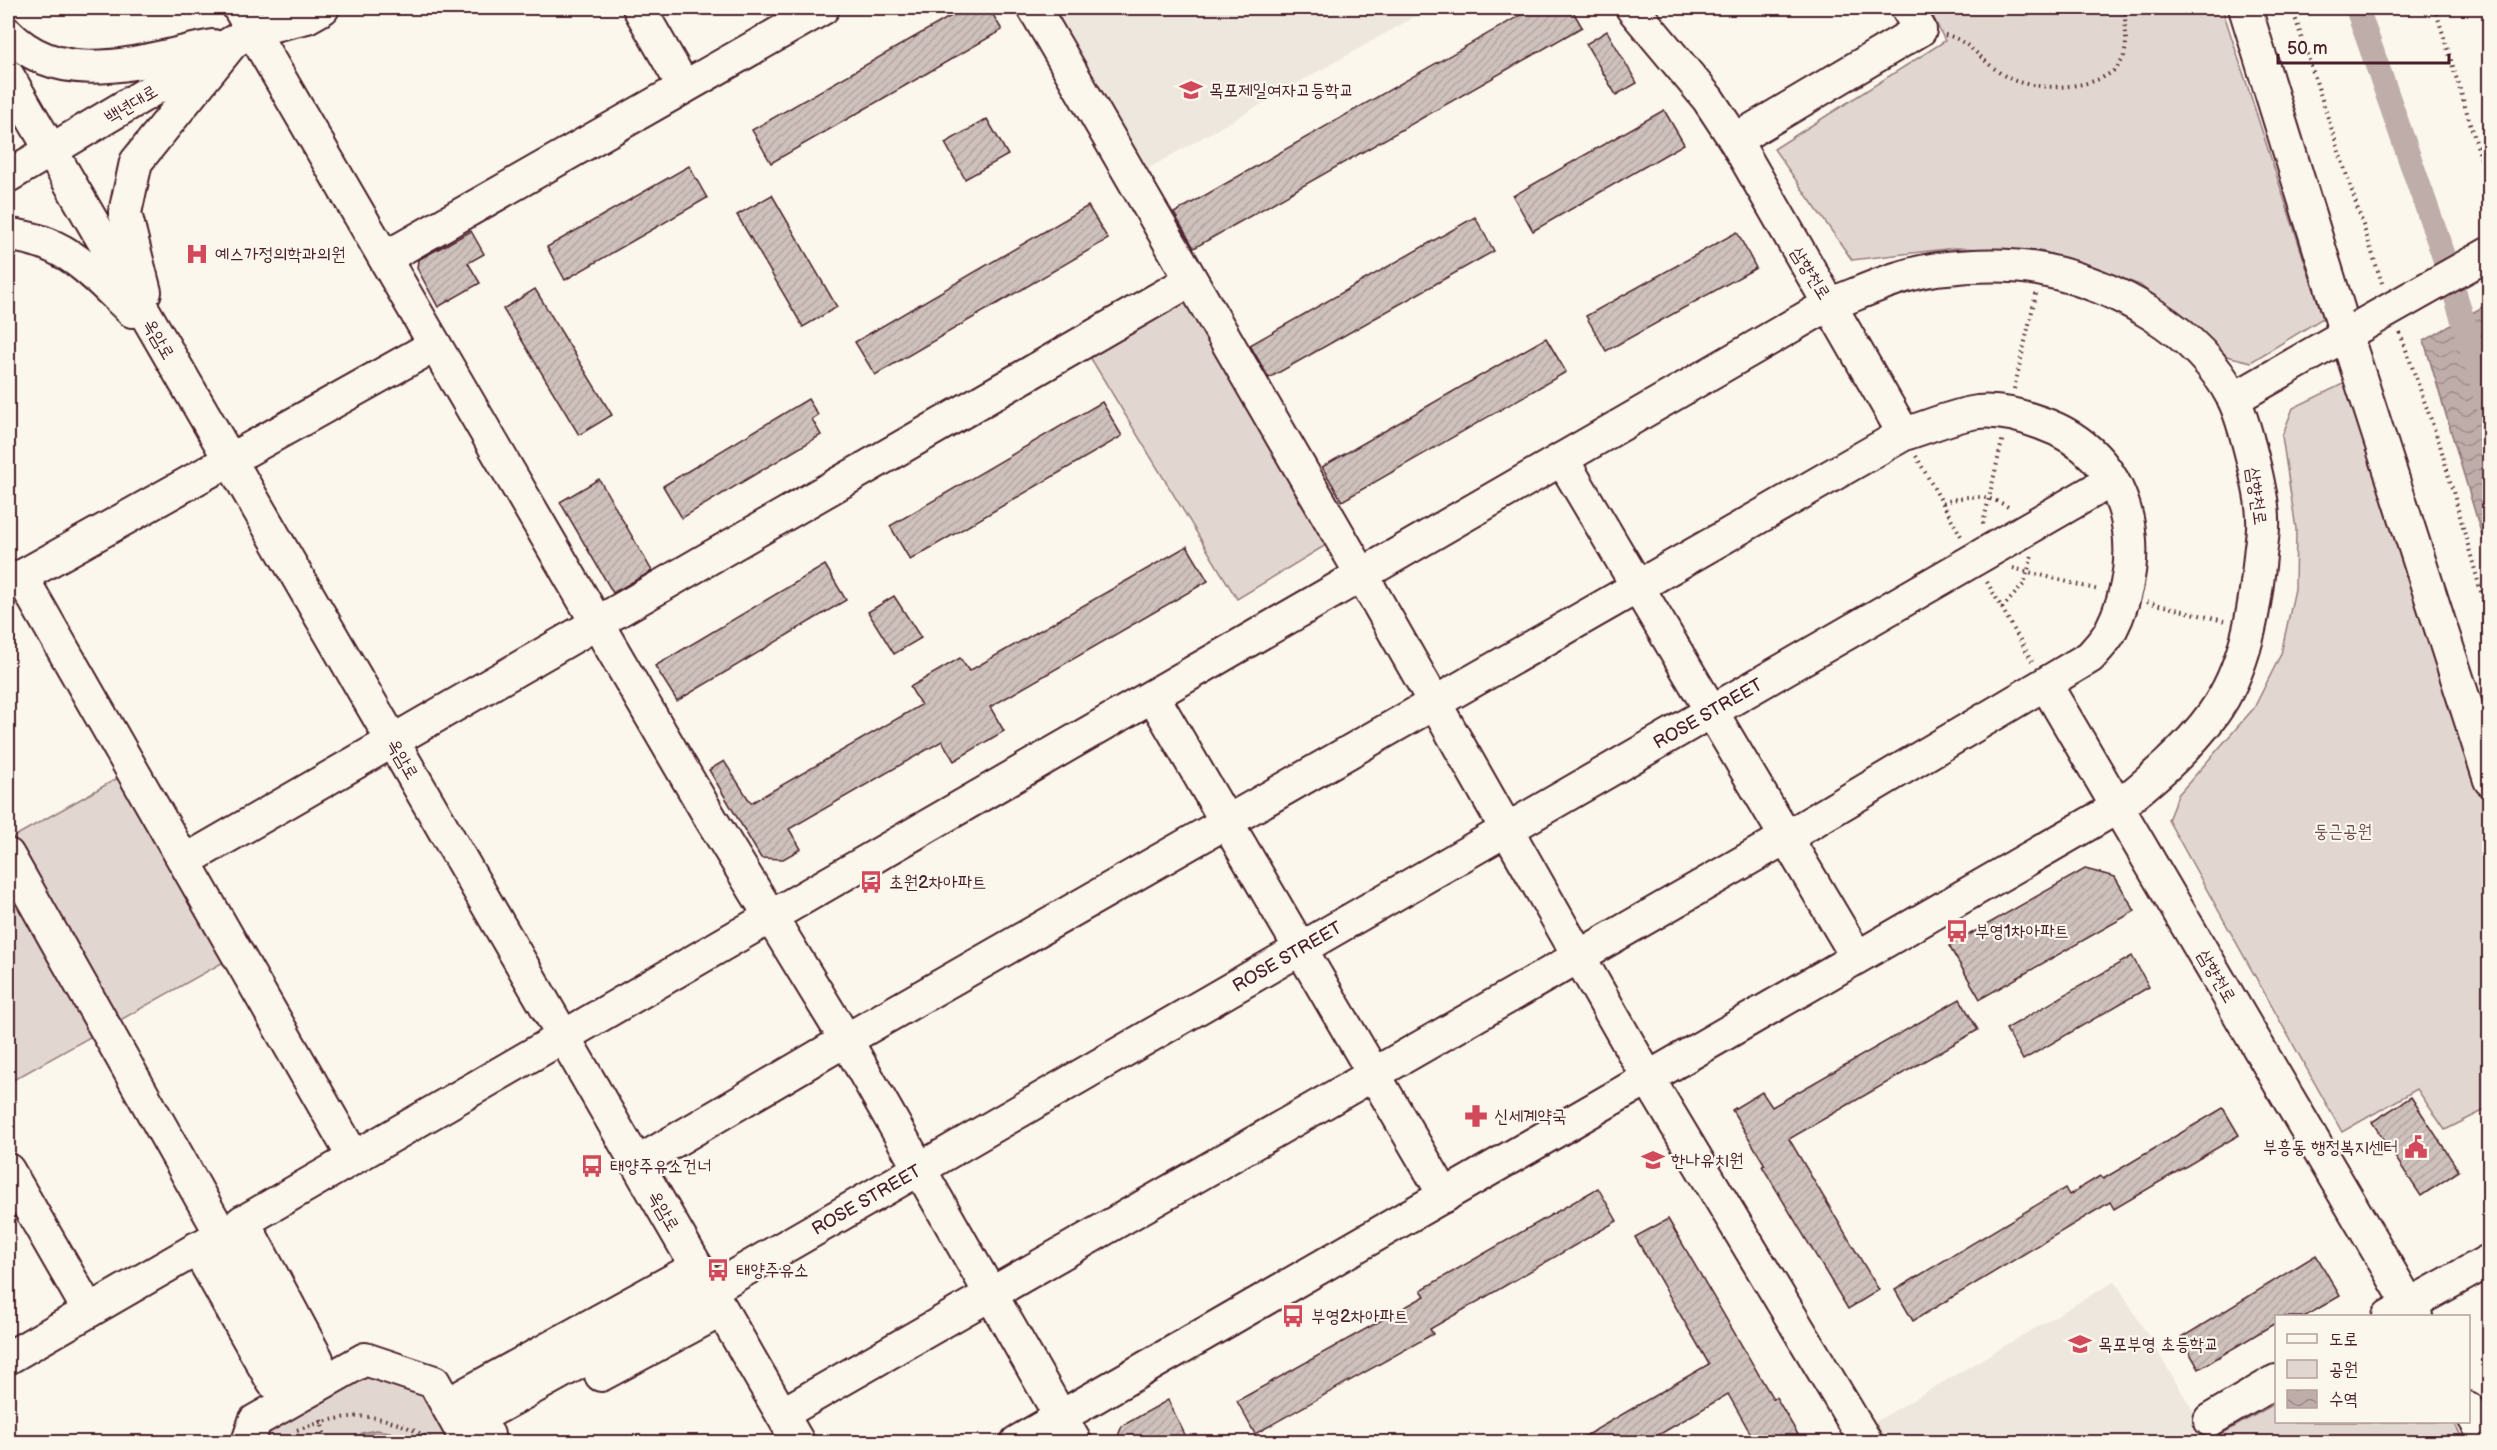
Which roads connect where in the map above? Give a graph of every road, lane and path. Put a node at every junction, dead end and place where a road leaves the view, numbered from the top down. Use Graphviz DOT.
graph roads {
  1 [pos="323,8"];
  2 [pos="639,8"];
  3 [pos="823,8"];
  4 [pos="1034,8"];
  5 [pos="1632,8"];
  6 [pos="2125,8"];
  7 [pos="2244,8"];
  8 [pos="2435,8"];
  9 [pos="1914,19"];
  10 [pos="249,22"];
  11 [pos="8,34"];
  12 [pos="8,76"];
  13 [pos="684,87"];
  14 [pos="1735,140"];
  15 [pos="51,152"];
  16 [pos="8,176"];
  17 [pos="2490,188"];
  18 [pos="8,235"];
  19 [pos="2490,253"];
  20 [pos="385,258"];
  21 [pos="1191,280"];
  22 [pos="1828,305"];
  23 [pos="2352,330"];
  24 [pos="156,334"];
  25 [pos="435,345"];
  26 [pos="2234,399"];
  27 [pos="1904,434"];
  28 [pos="229,459"];
  29 [pos="1562,459"];
  30 [pos="2112,480"];
  31 [pos="1362,575"];
  32 [pos="14,580"];
  33 [pos="1638,587"];
  34 [pos="597,623"];
  35 [pos="2046,686"];
  36 [pos="1153,696"];
  37 [pos="1435,704"];
  38 [pos="1710,711"];
  39 [pos="392,741"];
  40 [pos="2490,780"];
  41 [pos="2118,807"];
  42 [pos="1228,823"];
  43 [pos="1506,829"];
  44 [pos="1785,838"];
  45 [pos="8,855"];
  46 [pos="184,861"];
  47 [pos="770,917"];
  48 [pos="1300,948"];
  49 [pos="1579,956"];
  50 [pos="1857,957"];
  51 [pos="563,1036"];
  52 [pos="846,1040"];
  53 [pos="1374,1074"];
  54 [pos="1648,1078"];
  55 [pos="353,1156"];
  56 [pos="637,1163"];
  57 [pos="918,1168"];
  58 [pos="8,1170"];
  59 [pos="1445,1196"];
  60 [pos="221,1234"];
  61 [pos="2490,1260"];
  62 [pos="710,1289"];
  63 [pos="990,1294"];
  64 [pos="88,1311"];
  65 [pos="2405,1313"];
  66 [pos="8,1358"];
  67 [pos="302,1380"];
  68 [pos="2275,1383"];
  69 [pos="2470,1410"];
  70 [pos="782,1414"];
  71 [pos="2210,1420"];
  72 [pos="1068,1430"];
  73 [pos="460,1433"];
  74 [pos="248,1443"];
  75 [pos="279,1443"];
  76 [pos="798,1443"];
  77 [pos="1017,1443"];
  78 [pos="1866,1443"];
  79 [pos="2488,1443"];
  1 -- 10 [label="street, 백년대로"];
  2 -- 13 [label="street"];
  3 -- 13 [label="street"];
  4 -- 21 [label="street"];
  5 -- 14 [label="street, 삼향천로"];
  6 -- 9 [label="path"];
  7 -- 23 [label="street"];
  8 -- 17 [label="path"];
  9 -- 14 [label="street"];
  10 -- 11 [label="street"];
  10 -- 15 [label="street, 백년대로"];
  10 -- 20 [label="street"];
  10 -- 24 [label="street"];
  12 -- 15 [label="street, 옥암로"];
  13 -- 20 [label="street"];
  14 -- 22 [label="street, 삼향천로"];
  15 -- 16 [label="street, 백년대로"];
  15 -- 24 [label="street, 옥암로"];
  18 -- 24 [label="street"];
  19 -- 23 [label="street, bridge"];
  20 -- 25 [label="street"];
  21 -- 31 [label="street"];
  21 -- 34 [label="street"];
  22 -- 26 [label="street, 삼향천로"];
  22 -- 27 [label="street"];
  22 -- 29 [label="street"];
  23 -- 26 [label="street"];
  23 -- 40 [label="street"];
  24 -- 28 [label="street, 옥암로"];
  25 -- 28 [label="street"];
  25 -- 34 [label="street"];
  26 -- 41 [label="street, 삼향천로"];
  27 -- 30 [label="street"];
  27 -- 33 [label="street"];
  28 -- 32 [label="street"];
  28 -- 39 [label="street, 옥암로"];
  29 -- 31 [label="street"];
  29 -- 33 [label="street"];
  30 -- 35 [label="street"];
  30 -- 38 [label="street, ROSE STREET"];
  31 -- 36 [label="street"];
  31 -- 37 [label="street"];
  32 -- 46 [label="street"];
  33 -- 37 [label="street"];
  33 -- 38 [label="street"];
  34 -- 39 [label="street"];
  34 -- 47 [label="street"];
  35 -- 41 [label="street"];
  35 -- 44 [label="street"];
  36 -- 42 [label="street"];
  36 -- 47 [label="street"];
  37 -- 42 [label="street"];
  37 -- 43 [label="street"];
  38 -- 43 [label="street, ROSE STREET"];
  38 -- 44 [label="street"];
  39 -- 46 [label="street"];
  39 -- 51 [label="street, 옥암로"];
  41 -- 50 [label="street"];
  41 -- 65 [label="street, 삼향천로"];
  42 -- 48 [label="street"];
  42 -- 52 [label="street"];
  43 -- 48 [label="street, ROSE STREET"];
  43 -- 49 [label="street"];
  44 -- 49 [label="street"];
  44 -- 50 [label="street"];
  45 -- 60 [label="street"];
  46 -- 55 [label="street"];
  47 -- 51 [label="street"];
  47 -- 52 [label="street"];
  48 -- 53 [label="street"];
  48 -- 57 [label="street, ROSE STREET"];
  49 -- 53 [label="street"];
  49 -- 54 [label="street"];
  50 -- 54 [label="street"];
  51 -- 55 [label="street"];
  51 -- 56 [label="street, 옥암로"];
  52 -- 56 [label="street"];
  52 -- 57 [label="street"];
  53 -- 59 [label="street"];
  53 -- 63 [label="street"];
  54 -- 59 [label="street"];
  54 -- 78 [label="street"];
  55 -- 60 [label="street"];
  56 -- 62 [label="street, 옥암로"];
  57 -- 62 [label="street, ROSE STREET"];
  57 -- 63 [label="street"];
  58 -- 64 [label="street"];
  59 -- 72 [label="street"];
  60 -- 64 [label="street"];
  60 -- 67 [label="street"];
  60 -- 67 [label="street"];
  61 -- 65 [label="street"];
  62 -- 70 [label="street, 옥암로"];
  62 -- 73 [label="street"];
  62 -- 73 [label="street"];
  63 -- 70 [label="street"];
  63 -- 72 [label="street"];
  64 -- 66 [label="street"];
  67 -- 73 [label="street"];
  67 -- 74 [label="street"];
  68 -- 71 [label="street"];
  69 -- 79 [label="street"];
  70 -- 76 [label="street, 옥암로"];
  72 -- 77 [label="street"];
  73 -- 75 [label="path"];
}
